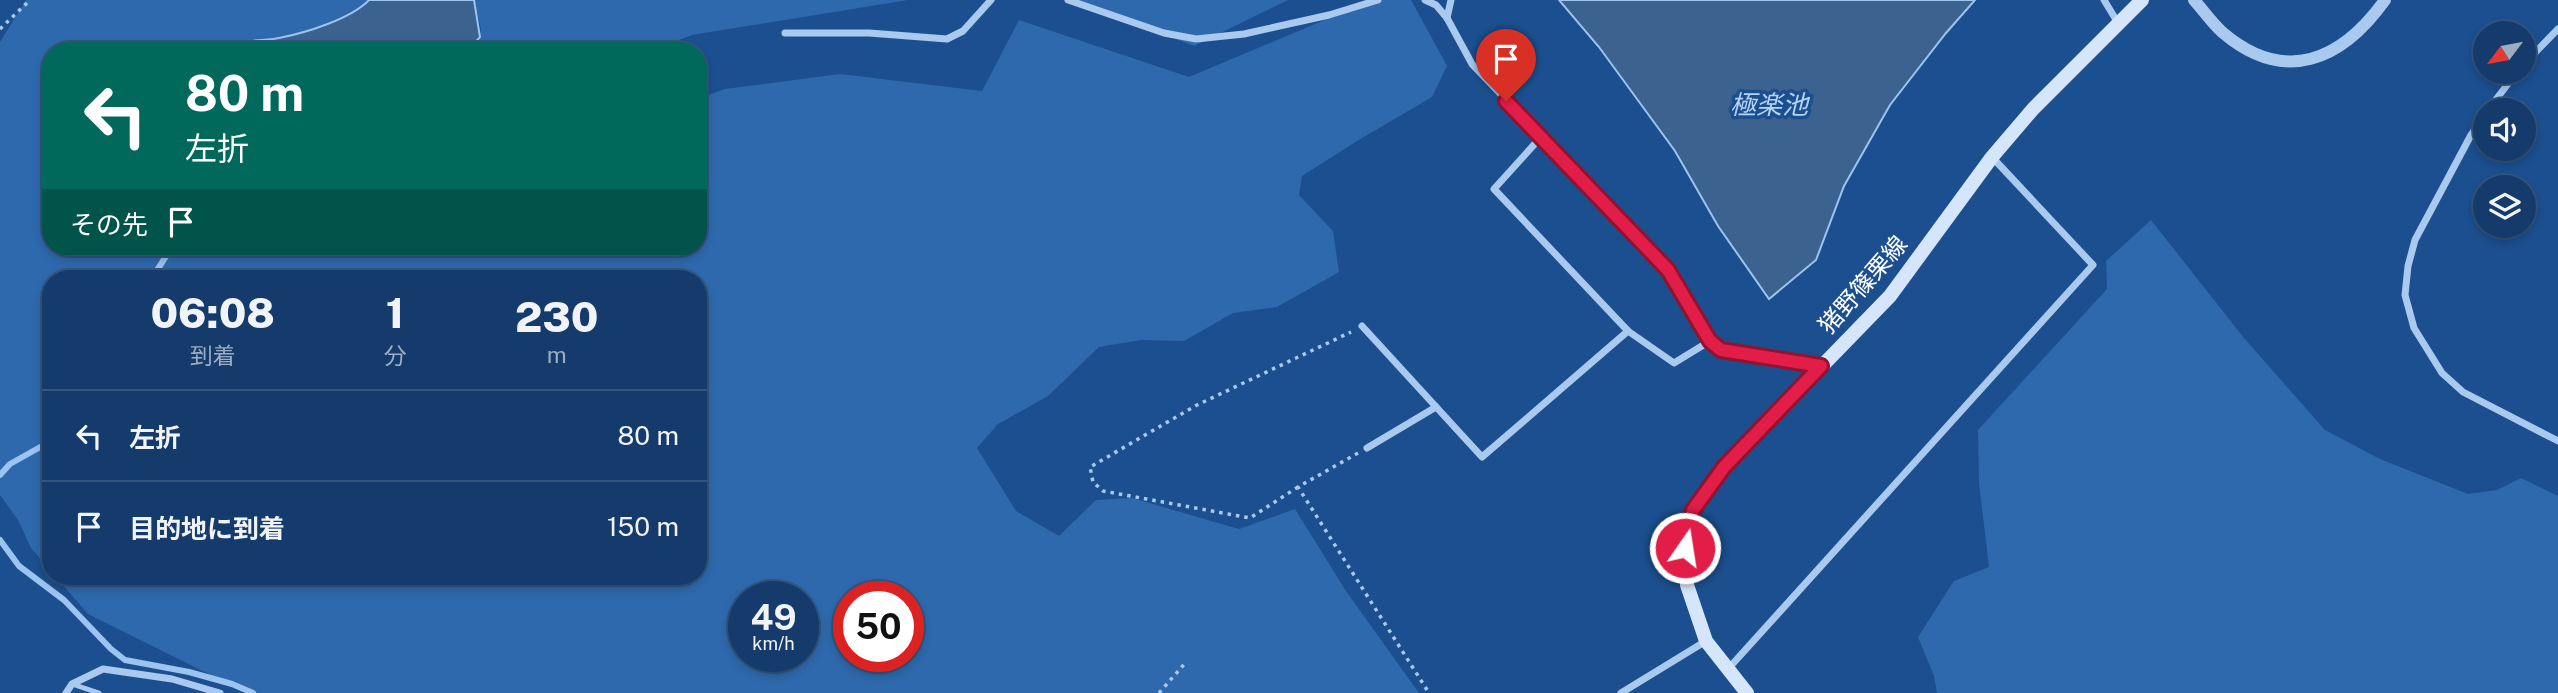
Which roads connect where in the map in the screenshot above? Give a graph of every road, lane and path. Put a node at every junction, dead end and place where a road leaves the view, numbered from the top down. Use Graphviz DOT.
graph roads {
  1 [pos="30,0"];
  2 [pos="991,0"];
  3 [pos="1068,0"];
  4 [pos="1378,0"];
  5 [pos="1424,0"];
  6 [pos="1451,0"];
  7 [pos="2104,0"];
  8 [pos="2142,0"];
  9 [pos="2194,0"];
  10 [pos="2385,0"];
  11 [pos="1447,19"];
  12 [pos="2119,23"];
  13 [pos="0,29"];
  14 [pos="2558,29"];
  15 [pos="785,33"];
  16 [pos="2536,52"];
  17 [pos="2508,84"];
  18 [pos="2497,98"];
  19 [pos="2473,131"];
  20 [pos="1541,137"];
  21 [pos="1992,157"];
  22 [pos="1362,326"];
  23 [pos="1628,331"];
  24 [pos="1710,341"];
  25 [pos="1821,366"];
  26 [pos="1437,407"];
  27 [pos="2558,441"];
  28 [pos="1367,447"];
  29 [pos="1298,487"];
  30 [pos="1706,640"];
  31 [pos="1188,661"];
  32 [pos="1728,669"];
  33 [pos="72,684"];
  34 [pos="66,693"];
  35 [pos="99,693"];
  36 [pos="220,693"];
  37 [pos="1159,693"];
  38 [pos="1429,693"];
  39 [pos="1621,693"];
  40 [pos="1747,693"];
  1 -- 13 [label="path"];
  2 -- 15 [label="street"];
  3 -- 4 [label="street"];
  5 -- 11 [label="street"];
  6 -- 11 [label="street"];
  7 -- 12 [label="street"];
  8 -- 12 [label="main road, 猪野篠栗線"];
  9 -- 10 [label="street"];
  11 -- 20 [label="street"];
  12 -- 21 [label="main road, 猪野篠栗線"];
  14 -- 16 [label="street"];
  17 -- 18 [label="street"];
  19 -- 27 [label="street"];
  20 -- 23 [label="street"];
  20 -- 24 [label="street"];
  21 -- 25 [label="main road, 猪野篠栗線"];
  21 -- 32 [label="street"];
  22 -- 26 [label="street"];
  22 -- 29 [label="path"];
  23 -- 24 [label="street"];
  23 -- 26 [label="street"];
  24 -- 25 [label="street"];
  25 -- 30 [label="main road, 猪野篠栗線"];
  26 -- 28 [label="street"];
  28 -- 29 [label="path"];
  29 -- 38 [label="path"];
  30 -- 32 [label="main road, 猪野篠栗線"];
  30 -- 39 [label="street"];
  31 -- 37 [label="path"];
  32 -- 40 [label="main road, 猪野篠栗線"];
  33 -- 34 [label="street"];
  33 -- 35 [label="lane"];
  33 -- 36 [label="street"];
}
